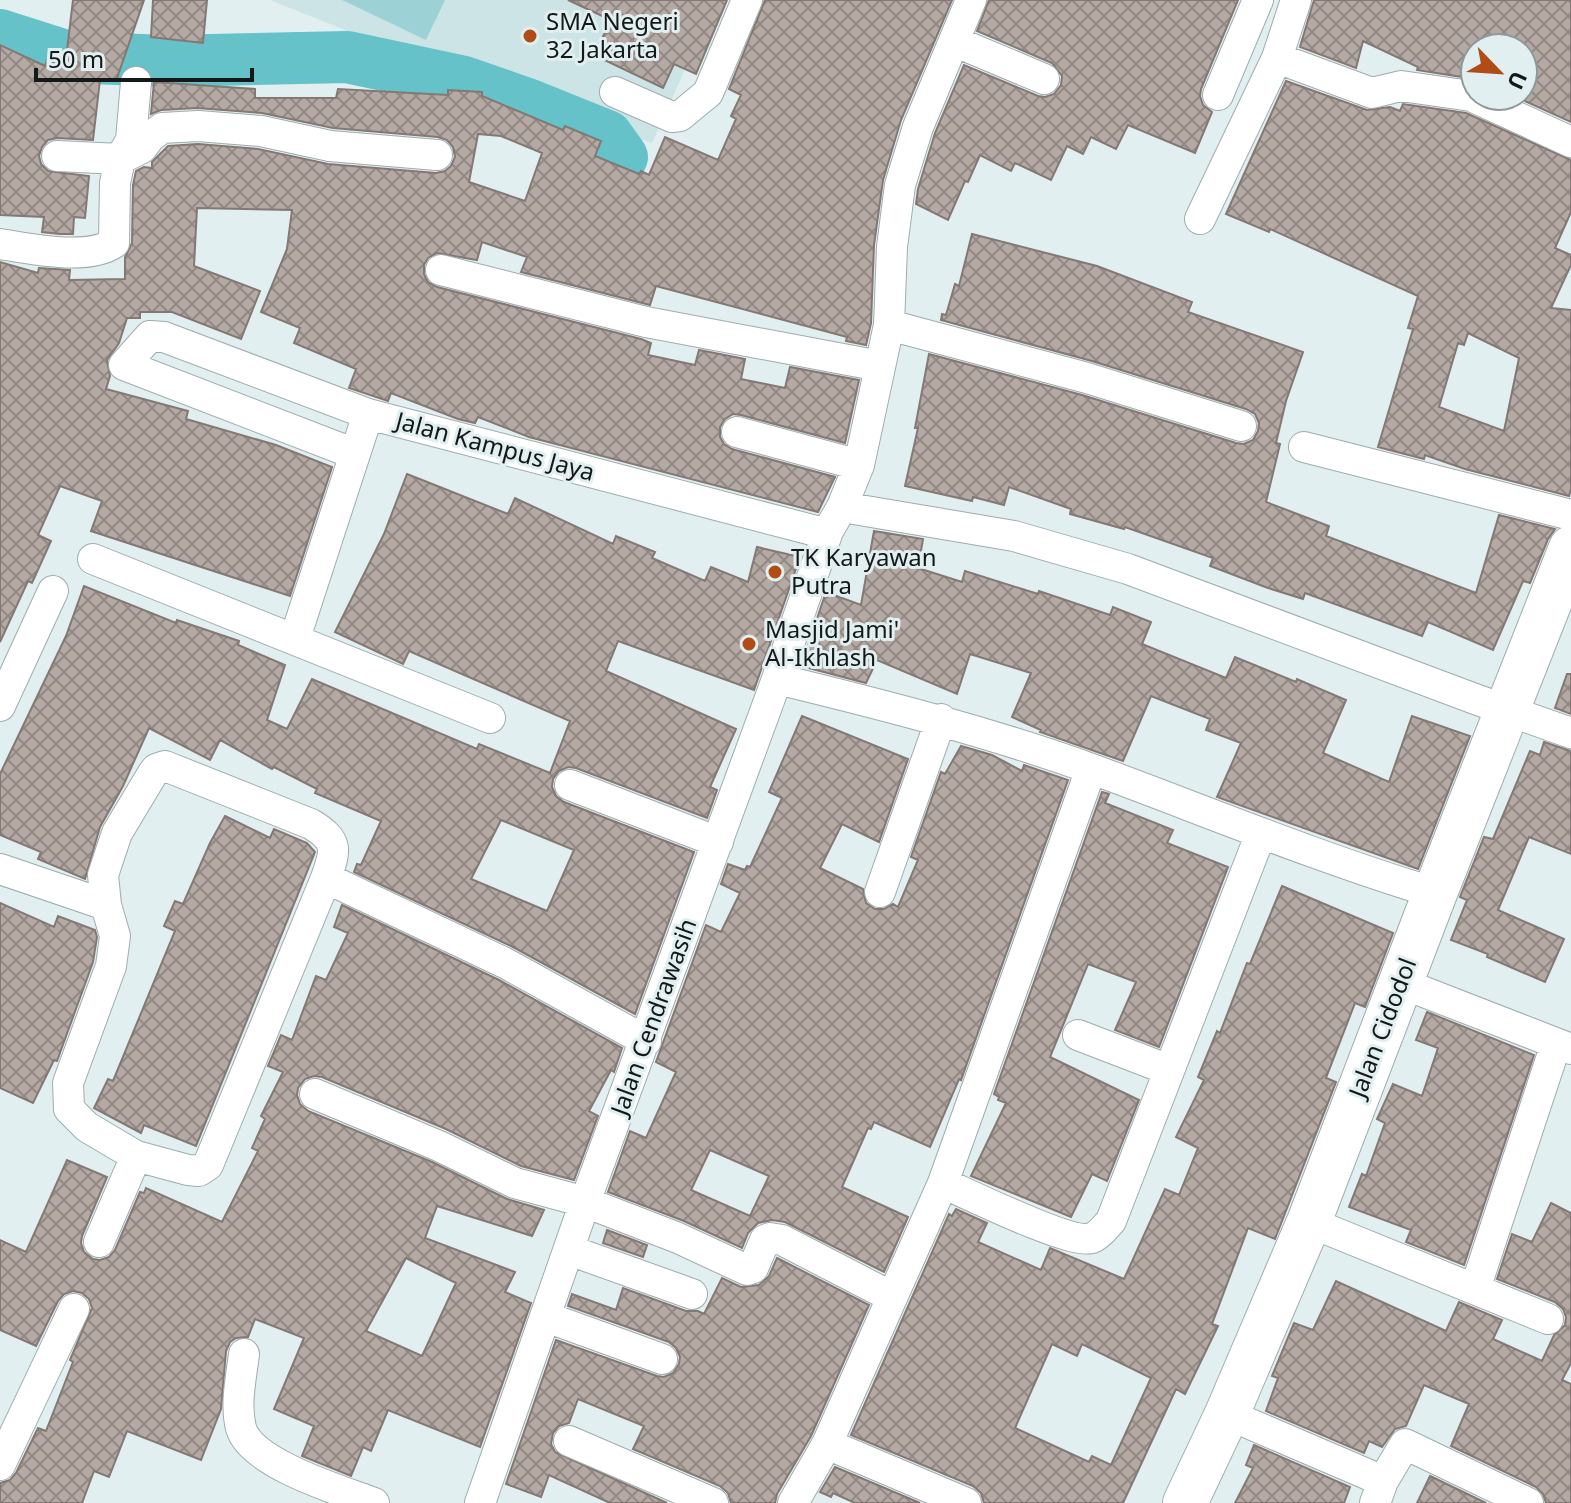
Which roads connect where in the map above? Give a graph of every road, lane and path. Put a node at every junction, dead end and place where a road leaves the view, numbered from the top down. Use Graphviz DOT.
graph roads {
  1 [pos="747,0"];
  2 [pos="971,0"];
  3 [pos="1258,0"];
  4 [pos="1291,1"];
  5 [pos="956,42"];
  6 [pos="1277,58"];
  7 [pos="1044,79"];
  8 [pos="136,82"];
  9 [pos="615,92"];
  10 [pos="1218,95"];
  11 [pos="1571,142"];
  12 [pos="437,155"];
  13 [pos="57,156"];
  14 [pos="120,159"];
  15 [pos="1200,219"];
  16 [pos="0,244"];
  17 [pos="441,270"];
  18 [pos="889,325"];
  19 [pos="880,366"];
  20 [pos="368,414"];
  21 [pos="1241,426"];
  22 [pos="737,432"];
  23 [pos="1304,447"];
  24 [pos="355,454"];
  25 [pos="859,465"];
  26 [pos="1571,515"];
  27 [pos="835,519"];
  28 [pos="1571,548"];
  29 [pos="93,559"];
  30 [pos="53,591"];
  31 [pos="295,638"];
  32 [pos="777,679"];
  33 [pos="0,706"];
  34 [pos="1507,711"];
  35 [pos="490,718"];
  36 [pos="941,719"];
  37 [pos="1571,733"];
  38 [pos="1091,769"];
  39 [pos="570,785"];
  40 [pos="1261,833"];
  41 [pos="718,842"];
  42 [pos="0,869"];
  43 [pos="326,878"];
  44 [pos="880,892"];
  45 [pos="1435,893"];
  46 [pos="106,905"];
  47 [pos="1401,983"];
  48 [pos="1078,1035"];
  49 [pos="646,1041"];
  50 [pos="1563,1046"];
  51 [pos="1169,1070"];
  52 [pos="315,1094"];
  53 [pos="136,1156"];
  54 [pos="943,1183"];
  55 [pos="585,1202"];
  56 [pos="1309,1222"];
  57 [pos="99,1242"];
  58 [pos="569,1250"];
  59 [pos="1475,1289"];
  60 [pos="692,1294"];
  61 [pos="892,1297"];
  62 [pos="74,1309"];
  63 [pos="546,1317"];
  64 [pos="1548,1319"];
  65 [pos="244,1354"];
  66 [pos="662,1359"];
  67 [pos="1227,1414"];
  68 [pos="569,1441"];
  69 [pos="827,1444"];
  70 [pos="0,1465"];
  71 [pos="1379,1492"];
  72 [pos="374,1503"];
  73 [pos="480,1503"];
  74 [pos="713,1503"];
  75 [pos="793,1503"];
  76 [pos="966,1503"];
  77 [pos="1185,1503"];
  78 [pos="1528,1503"];
  1 -- 9 [label="street"];
  2 -- 5 [label="street, Jalan Cendrawasih"];
  3 -- 10 [label="street"];
  4 -- 6 [label="street"];
  5 -- 7 [label="street"];
  5 -- 18 [label="street, Jalan Cendrawasih"];
  6 -- 11 [label="street"];
  6 -- 15 [label="street"];
  8 -- 14 [label="street"];
  12 -- 14 [label="street"];
  13 -- 14 [label="street"];
  14 -- 16 [label="street"];
  17 -- 19 [label="street"];
  18 -- 19 [label="street, Jalan Cendrawasih"];
  18 -- 21 [label="street"];
  19 -- 25 [label="street, Jalan Cendrawasih"];
  20 -- 24 [label="street, Jalan Kampus Jaya"];
  20 -- 24 [label="street"];
  20 -- 27 [label="street, Jalan Kampus Jaya"];
  22 -- 25 [label="street"];
  23 -- 26 [label="street"];
  24 -- 31 [label="street, Jalan Kampus Jaya"];
  25 -- 27 [label="street, Jalan Cendrawasih"];
  27 -- 32 [label="street, Jalan Cendrawasih"];
  27 -- 34 [label="street, Jalan Kampus Jaya"];
  28 -- 34 [label="street, Jalan Cidodol"];
  29 -- 31 [label="street"];
  30 -- 33 [label="street"];
  31 -- 35 [label="street"];
  32 -- 36 [label="street"];
  32 -- 41 [label="street, Jalan Cendrawasih"];
  34 -- 37 [label="street, Jalan Kampus Jaya"];
  34 -- 45 [label="street, Jalan Cidodol"];
  36 -- 38 [label="street"];
  36 -- 44 [label="street"];
  38 -- 40 [label="street"];
  38 -- 54 [label="street"];
  39 -- 41 [label="street"];
  40 -- 45 [label="street"];
  40 -- 51 [label="street"];
  41 -- 49 [label="street, Jalan Cendrawasih"];
  42 -- 46 [label="street"];
  43 -- 46 [label="street"];
  43 -- 49 [label="street"];
  43 -- 53 [label="street"];
  45 -- 47 [label="street, Jalan Cidodol"];
  46 -- 53 [label="street"];
  47 -- 50 [label="street"];
  47 -- 56 [label="street, Jalan Cidodol"];
  48 -- 51 [label="street"];
  49 -- 55 [label="street, Jalan Cendrawasih"];
  50 -- 59 [label="street"];
  51 -- 54 [label="street"];
  52 -- 55 [label="street"];
  53 -- 57 [label="street"];
  54 -- 61 [label="street"];
  55 -- 58 [label="street, Jalan Cendrawasih"];
  55 -- 61 [label="street"];
  56 -- 59 [label="street"];
  56 -- 67 [label="street, Jalan Cidodol"];
  58 -- 60 [label="street"];
  58 -- 63 [label="street, Jalan Cendrawasih"];
  59 -- 64 [label="street"];
  61 -- 69 [label="street"];
  62 -- 70 [label="street"];
  63 -- 66 [label="street"];
  63 -- 73 [label="street, Jalan Cendrawasih"];
  65 -- 72 [label="street"];
  67 -- 71 [label="street"];
  67 -- 77 [label="street, Jalan Cidodol"];
  68 -- 74 [label="street"];
  69 -- 75 [label="street"];
  69 -- 76 [label="street"];
  71 -- 78 [label="street"];
}
